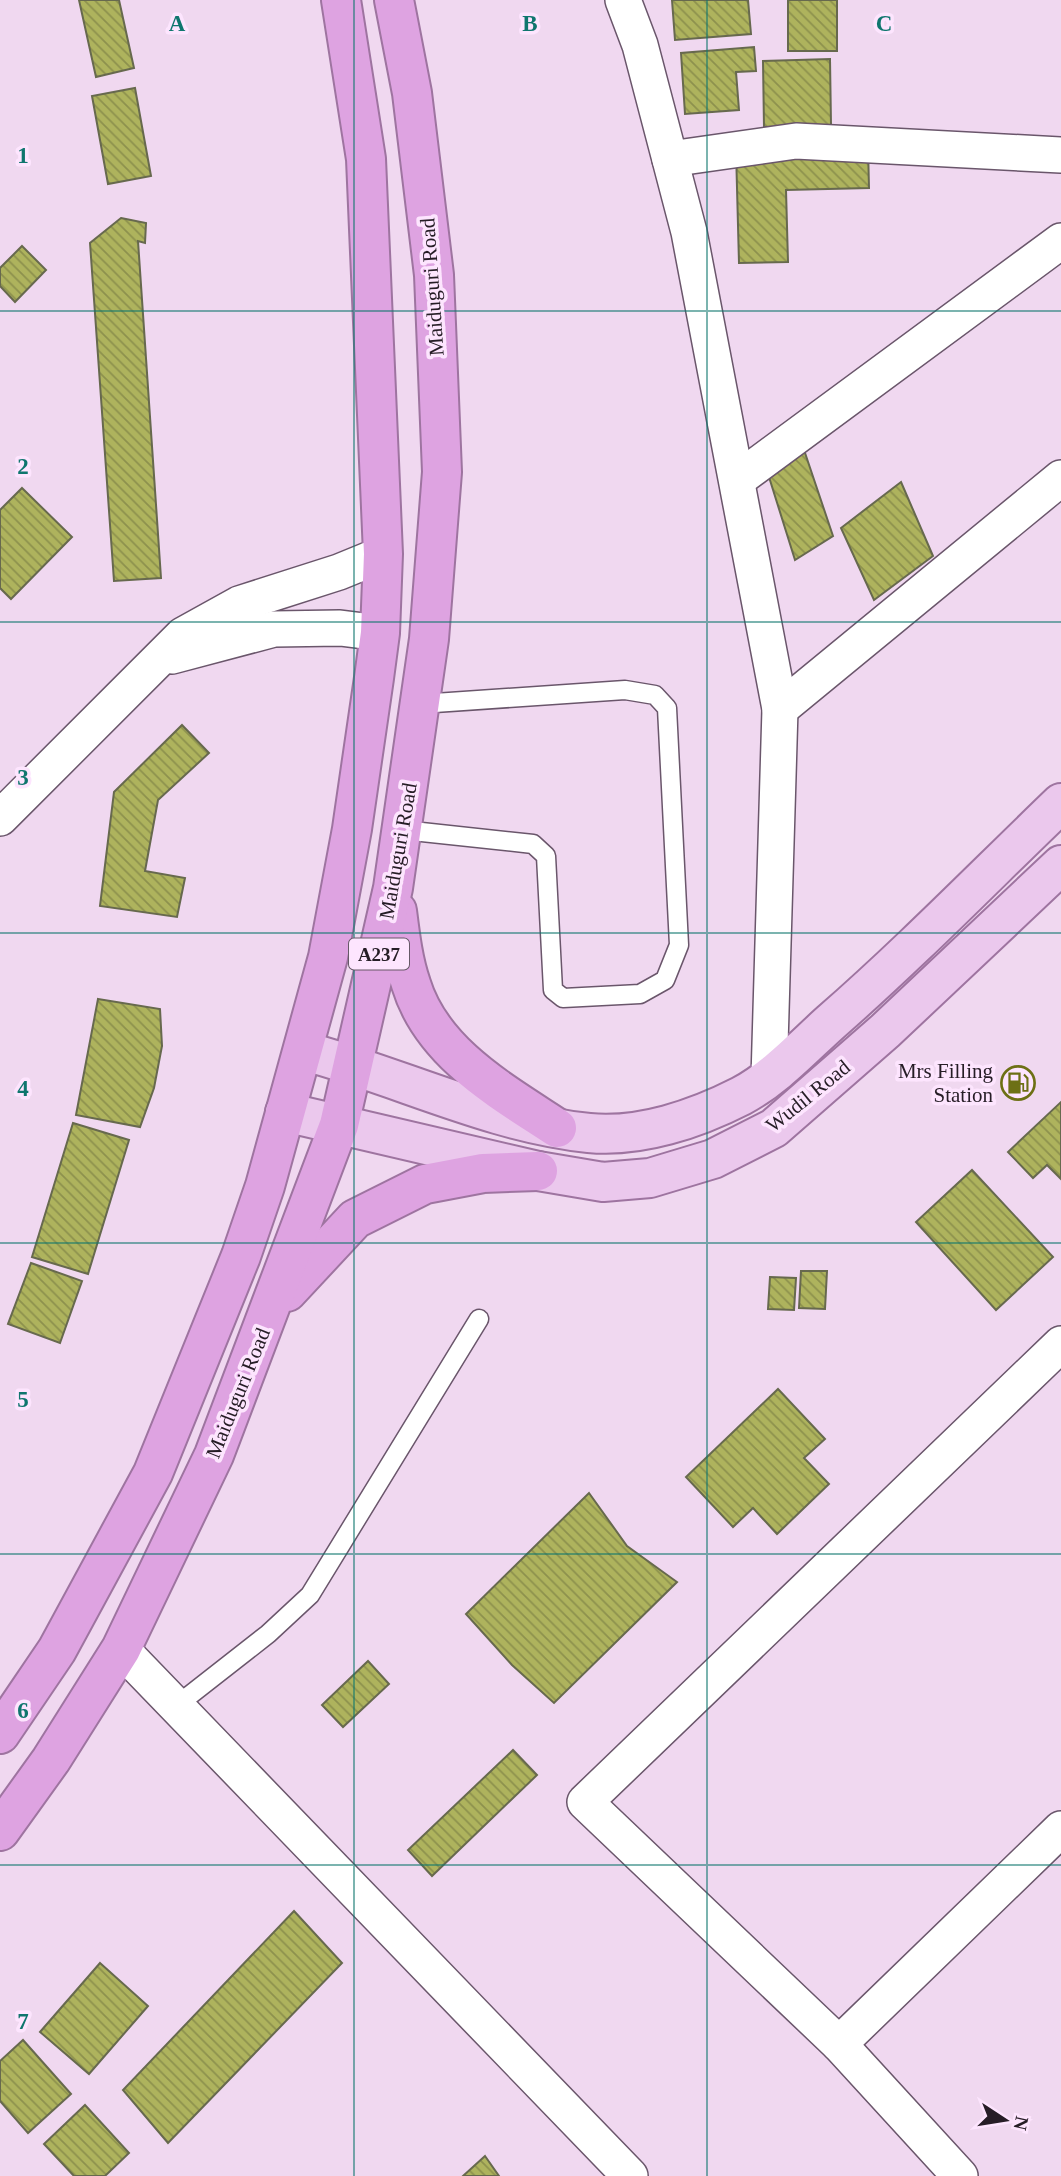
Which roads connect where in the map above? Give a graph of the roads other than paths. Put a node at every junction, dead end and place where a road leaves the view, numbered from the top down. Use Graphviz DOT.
graph roads {
  1 [pos="341,0"];
  2 [pos="394,0"];
  3 [pos="623,0"];
  4 [pos="1061,155"];
  5 [pos="670,159"];
  6 [pos="1061,242"];
  7 [pos="1061,478"];
  8 [pos="737,480"];
  9 [pos="383,554"];
  10 [pos="380,633"];
  11 [pos="159,660"];
  12 [pos="420,704"];
  13 [pos="780,709"];
  14 [pos="1061,803"];
  15 [pos="0,818"];
  16 [pos="403,830"];
  17 [pos="1061,865"];
  18 [pos="393,888"];
  19 [pos="860,997"];
  20 [pos="885,1031"];
  21 [pos="304,1051"];
  22 [pos="354,1064"];
  23 [pos="769,1078"];
  24 [pos="285,1112"];
  25 [pos="339,1125"];
  26 [pos="557,1129"];
  27 [pos="538,1171"];
  28 [pos="271,1309"];
  29 [pos="479,1319"];
  30 [pos="1061,1345"];
  31 [pos="121,1649"];
  32 [pos="176,1706"];
  33 [pos="0,1734"];
  34 [pos="1061,1829"];
  35 [pos="0,1831"];
  36 [pos="839,2044"];
  37 [pos="630,2176"];
  38 [pos="960,2176"];
  1 -- 9 [label="highway, A237"];
  2 -- 12 [label="highway, Maiduguri Road / A237"];
  3 -- 5 [label="street"];
  4 -- 5 [label="street"];
  5 -- 8 [label="street"];
  6 -- 8 [label="street"];
  7 -- 13 [label="street"];
  8 -- 13 [label="street"];
  9 -- 10 [label="highway, A237"];
  9 -- 11 [label="street"];
  10 -- 11 [label="street"];
  10 -- 21 [label="highway, A237"];
  11 -- 15 [label="street"];
  12 -- 16 [label="highway, Maiduguri Road / A237"];
  12 -- 16 [label="lane"];
  13 -- 23 [label="street"];
  14 -- 19 [label="main road, Wudil Road"];
  16 -- 18 [label="highway, Maiduguri Road / A237"];
  17 -- 20 [label="main road, Wudil Road"];
  18 -- 22 [label="highway, Maiduguri Road / A237"];
  18 -- 26 [label="highway"];
  19 -- 20 [label="main road"];
  19 -- 23 [label="main road, Wudil Road"];
  20 -- 27 [label="main road, Wudil Road"];
  21 -- 22 [label="main road, Wudil Road"];
  21 -- 24 [label="highway, A237"];
  22 -- 25 [label="highway, Maiduguri Road / A237"];
  22 -- 26 [label="main road, Wudil Road"];
  23 -- 26 [label="main road, Wudil Road"];
  24 -- 25 [label="main road, Wudil Road"];
  24 -- 33 [label="highway, A237"];
  25 -- 27 [label="main road, Wudil Road"];
  25 -- 28 [label="highway, Maiduguri Road / A237"];
  27 -- 28 [label="highway"];
  28 -- 31 [label="highway, Maiduguri Road / A237"];
  29 -- 32 [label="lane"];
  30 -- 36 [label="street"];
  31 -- 32 [label="street"];
  31 -- 35 [label="highway, Maiduguri Road / A237"];
  32 -- 37 [label="street"];
  34 -- 36 [label="street"];
  36 -- 38 [label="street"];
}
